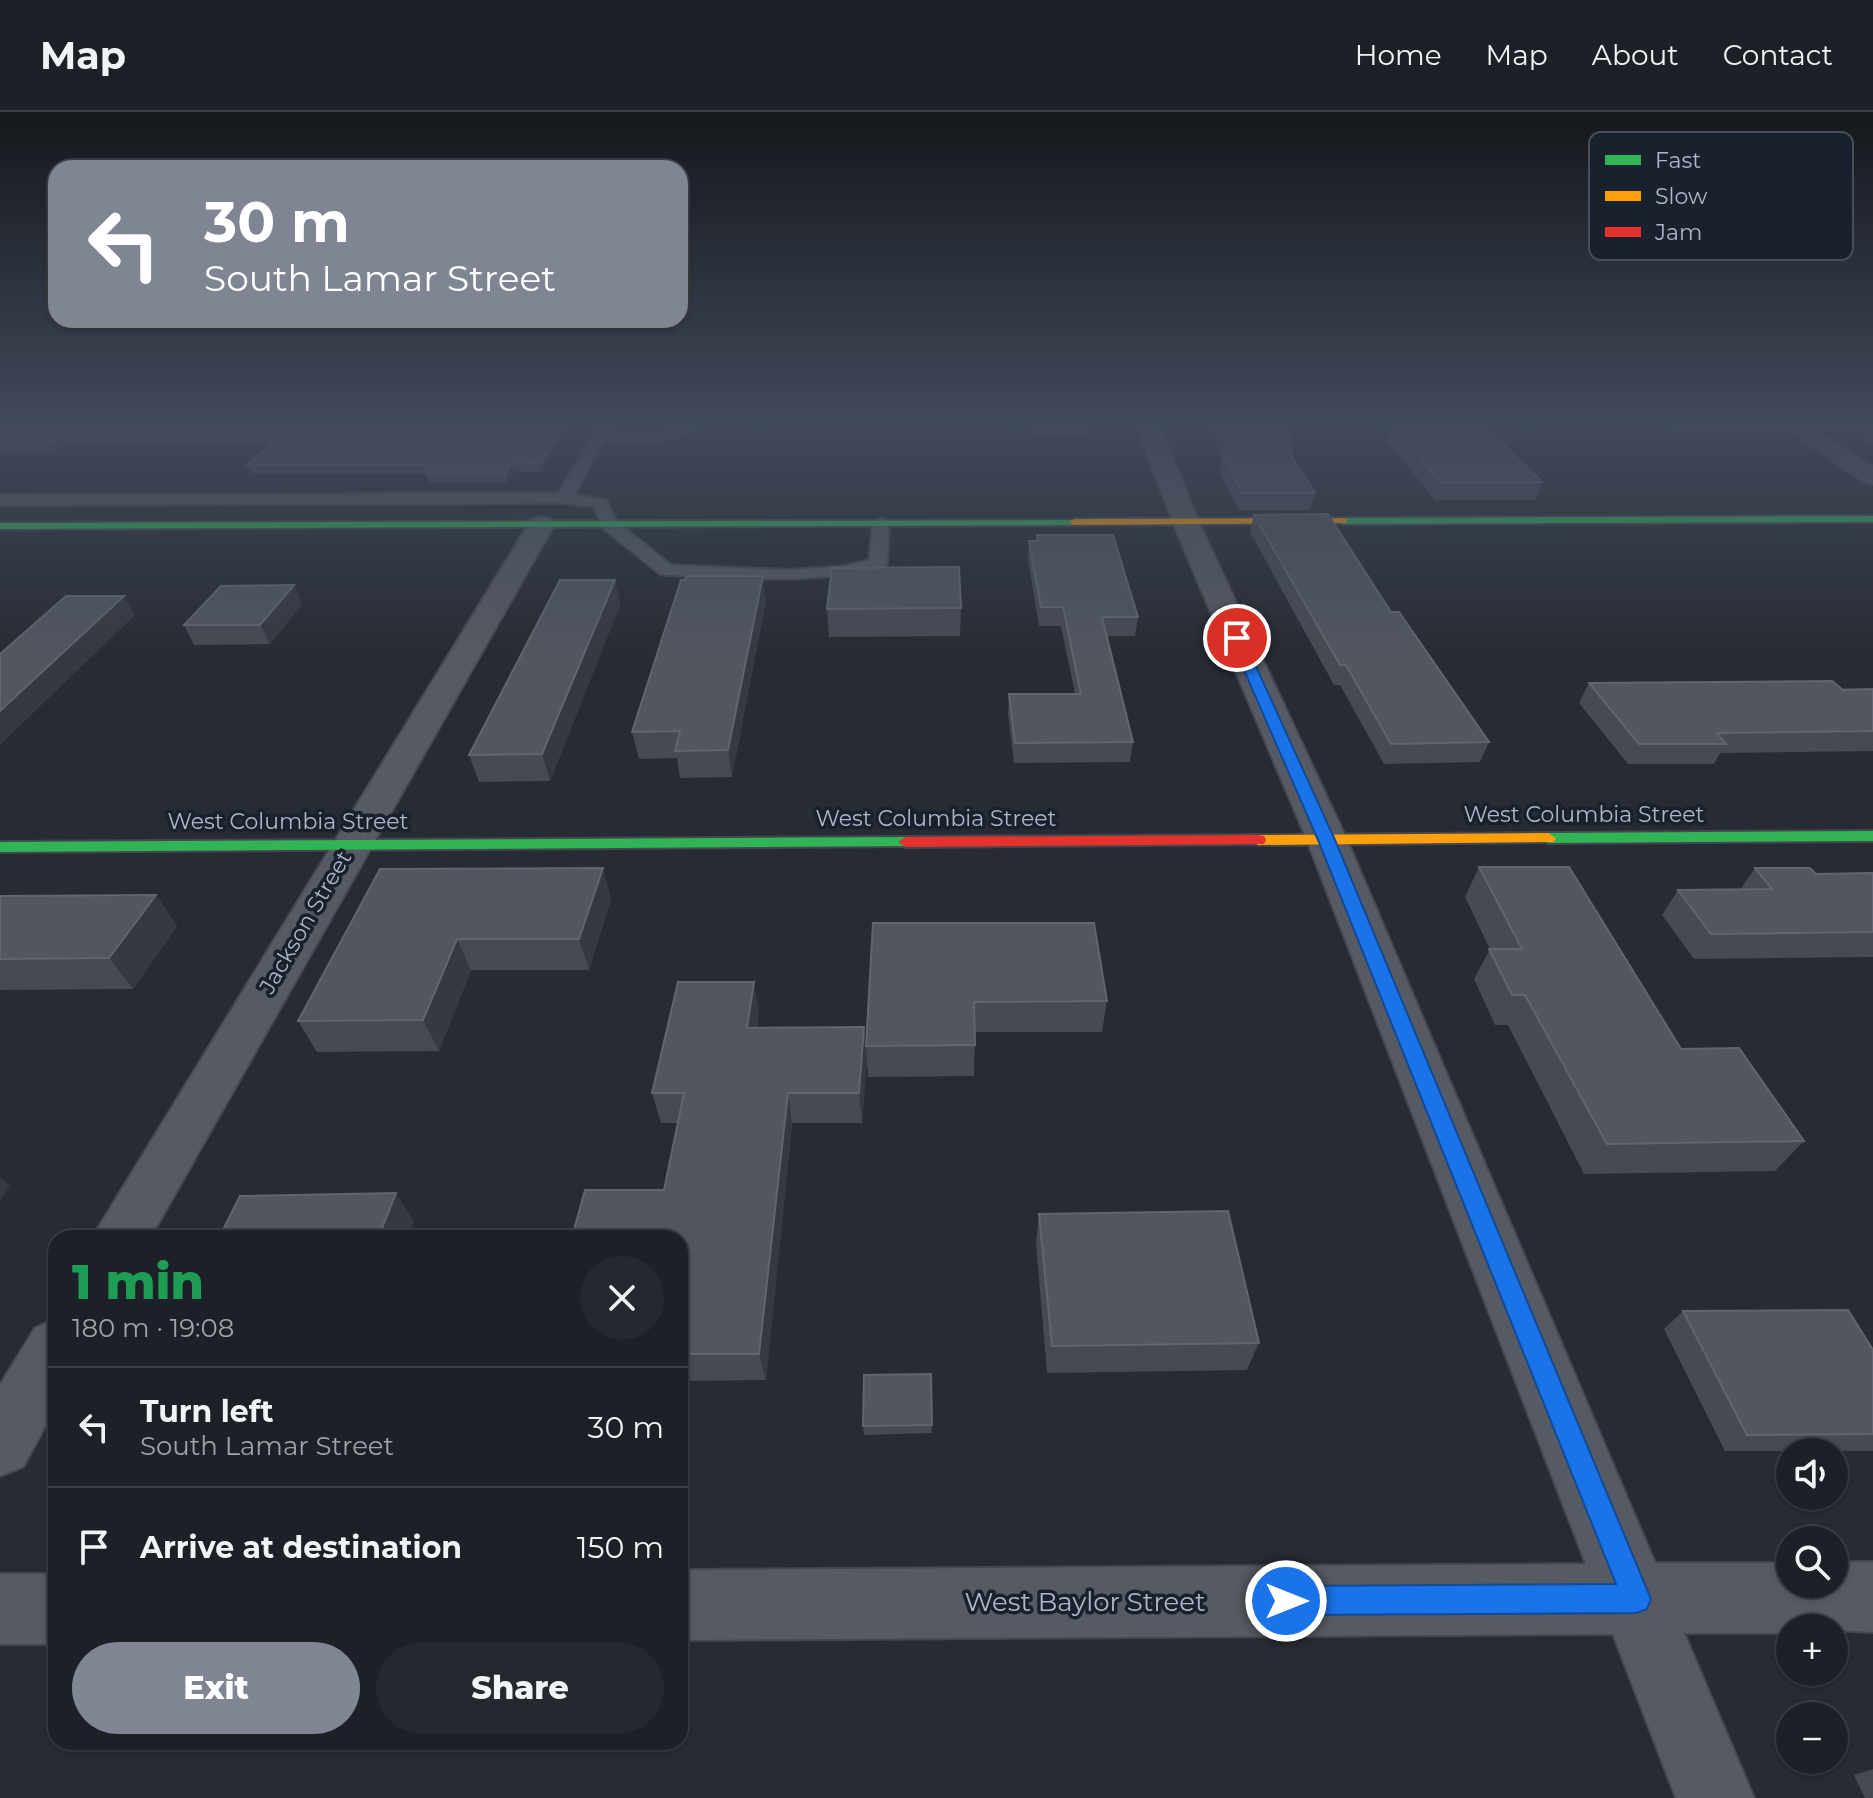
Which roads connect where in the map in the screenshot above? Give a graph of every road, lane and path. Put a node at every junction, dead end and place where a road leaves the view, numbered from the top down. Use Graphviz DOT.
graph roads {
  1 [pos="0,500"];
  2 [pos="24,500"];
  3 [pos="559,500"];
  4 [pos="1177,500"];
  5 [pos="552,511"];
  6 [pos="0,517"];
  7 [pos="1873,519"];
  8 [pos="881,523"];
  9 [pos="1186,523"];
  10 [pos="610,525"];
  11 [pos="0,526"];
  12 [pos="1873,836"];
  13 [pos="1327,840"];
  14 [pos="350,845"];
  15 [pos="0,847"];
  16 [pos="125,1230"];
  17 [pos="48,1362"];
  18 [pos="0,1444"];
  19 [pos="1873,1597"];
  20 [pos="1636,1599"];
  21 [pos="688,1605"];
  22 [pos="0,1609"];
  23 [pos="48,1609"];
  24 [pos="1715,1798"];
  1 -- 2 [label="lane"];
  2 -- 5 [label="lane"];
  2 -- 6 [label="lane"];
  3 -- 5 [label="lane"];
  4 -- 9 [label="street"];
  5 -- 10 [label="street"];
  5 -- 10 [label="lane"];
  5 -- 11 [label="street"];
  5 -- 14 [label="street, Jackson Street"];
  7 -- 9 [label="street"];
  8 -- 9 [label="street"];
  8 -- 10 [label="street"];
  8 -- 10 [label="lane"];
  9 -- 13 [label="street"];
  12 -- 13 [label="street, West Columbia Street"];
  13 -- 14 [label="street, West Columbia Street"];
  13 -- 20 [label="street"];
  14 -- 15 [label="street, West Columbia Street"];
  14 -- 16 [label="street, Jackson Street"];
  17 -- 18 [label="street"];
  19 -- 20 [label="street, West Baylor Street"];
  20 -- 21 [label="street, West Baylor Street"];
  20 -- 24 [label="street"];
  22 -- 23 [label="street"];
}
